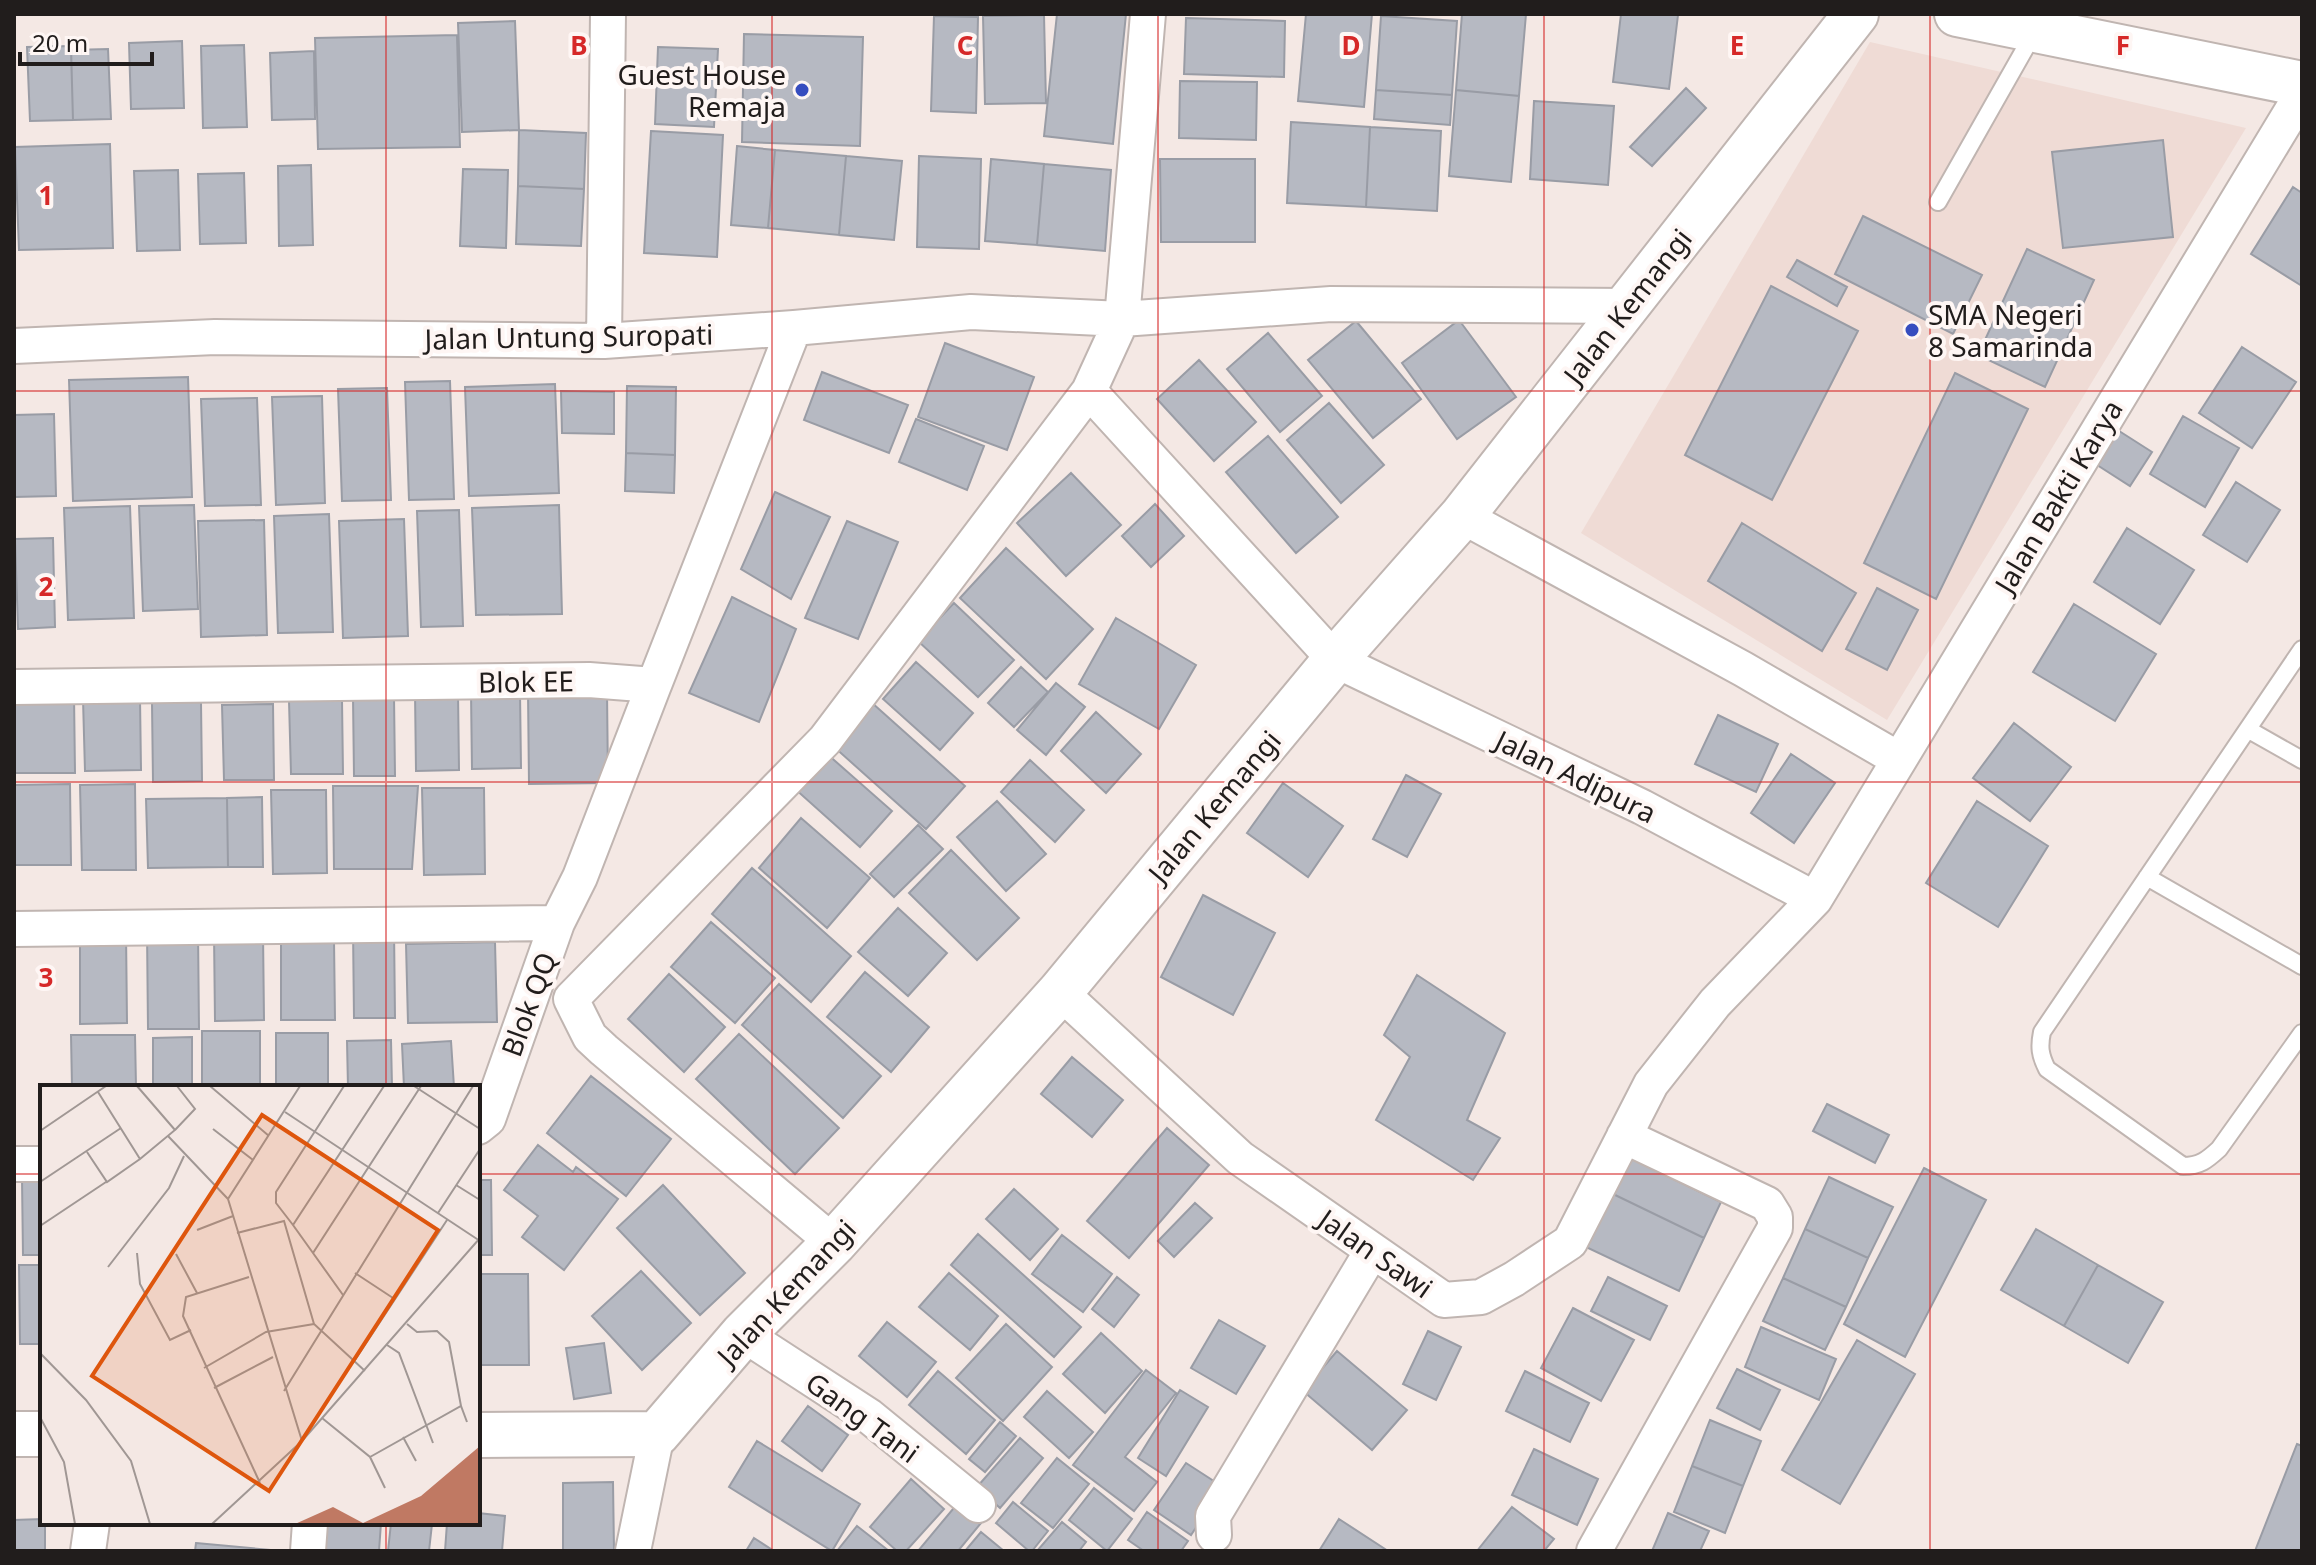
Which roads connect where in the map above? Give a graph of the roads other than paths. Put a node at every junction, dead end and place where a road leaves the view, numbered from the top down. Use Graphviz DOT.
graph roads {
  1 [pos="608,14"];
  2 [pos="1148,14"];
  3 [pos="1856,14"];
  4 [pos="1957,14"];
  5 [pos="2036,29"];
  6 [pos="2302,84"];
  7 [pos="2302,94"];
  8 [pos="1938,202"];
  9 [pos="1628,306"];
  10 [pos="1122,319"];
  11 [pos="794,328"];
  12 [pos="604,341"];
  13 [pos="14,346"];
  14 [pos="1089,391"];
  15 [pos="1462,516"];
  16 [pos="2302,649"];
  17 [pos="1335,660"];
  18 [pos="654,685"];
  19 [pos="14,687"];
  20 [pos="2249,730"];
  21 [pos="1898,759"];
  22 [pos="2302,760"];
  23 [pos="2147,877"];
  24 [pos="1815,899"];
  25 [pos="557,923"];
  26 [pos="14,929"];
  27 [pos="2302,966"];
  28 [pos="1060,992"];
  29 [pos="571,999"];
  30 [pos="2302,1033"];
  31 [pos="480,1125"];
  32 [pos="1624,1136"];
  33 [pos="14,1164"];
  34 [pos="40,1164"];
  35 [pos="834,1243"];
  36 [pos="1372,1251"];
  37 [pos="743,1334"];
  38 [pos="14,1434"];
  39 [pos="40,1434"];
  40 [pos="657,1434"];
  41 [pos="480,1435"];
  42 [pos="978,1505"];
  43 [pos="92,1525"];
  44 [pos="310,1525"];
  45 [pos="1214,1535"];
  46 [pos="88,1551"];
  47 [pos="308,1551"];
  48 [pos="633,1551"];
  49 [pos="1594,1551"];
  1 -- 12 [label="street"];
  2 -- 10 [label="street"];
  3 -- 9 [label="street, Jalan Kemangi"];
  4 -- 5 [label="street"];
  5 -- 6 [label="street"];
  5 -- 8 [label="lane"];
  7 -- 21 [label="street, Jalan Bakti Karya"];
  9 -- 10 [label="street, Jalan Untung Suropati"];
  9 -- 15 [label="street, Jalan Kemangi"];
  10 -- 11 [label="street, Jalan Untung Suropati"];
  10 -- 14 [label="street"];
  11 -- 12 [label="street, Jalan Untung Suropati"];
  11 -- 18 [label="street"];
  12 -- 13 [label="street, Jalan Untung Suropati"];
  14 -- 17 [label="street"];
  14 -- 29 [label="street"];
  15 -- 17 [label="street, Jalan Kemangi"];
  15 -- 21 [label="street"];
  16 -- 20 [label="lane"];
  17 -- 24 [label="street, Jalan Adipura"];
  17 -- 28 [label="street, Jalan Kemangi"];
  18 -- 19 [label="street, Blok EE"];
  18 -- 25 [label="street, Blok QQ"];
  20 -- 22 [label="lane"];
  20 -- 23 [label="lane"];
  21 -- 24 [label="street, Jalan Bakti Karya"];
  23 -- 27 [label="lane"];
  23 -- 30 [label="lane"];
  24 -- 32 [label="street, Jalan Sawi"];
  25 -- 26 [label="street"];
  25 -- 29 [label="street"];
  25 -- 31 [label="street, Blok QQ"];
  28 -- 35 [label="street, Jalan Kemangi"];
  28 -- 36 [label="street, Jalan Sawi"];
  29 -- 35 [label="street"];
  32 -- 36 [label="street, Jalan Sawi"];
  32 -- 49 [label="street"];
  33 -- 34 [label="street"];
  35 -- 37 [label="street, Jalan Kemangi"];
  36 -- 45 [label="street"];
  37 -- 40 [label="street, Jalan Kemangi"];
  37 -- 42 [label="street, Gang Tani"];
  38 -- 39 [label="street"];
  40 -- 41 [label="street"];
  40 -- 48 [label="street"];
  43 -- 46 [label="street"];
  44 -- 47 [label="street"];
}
